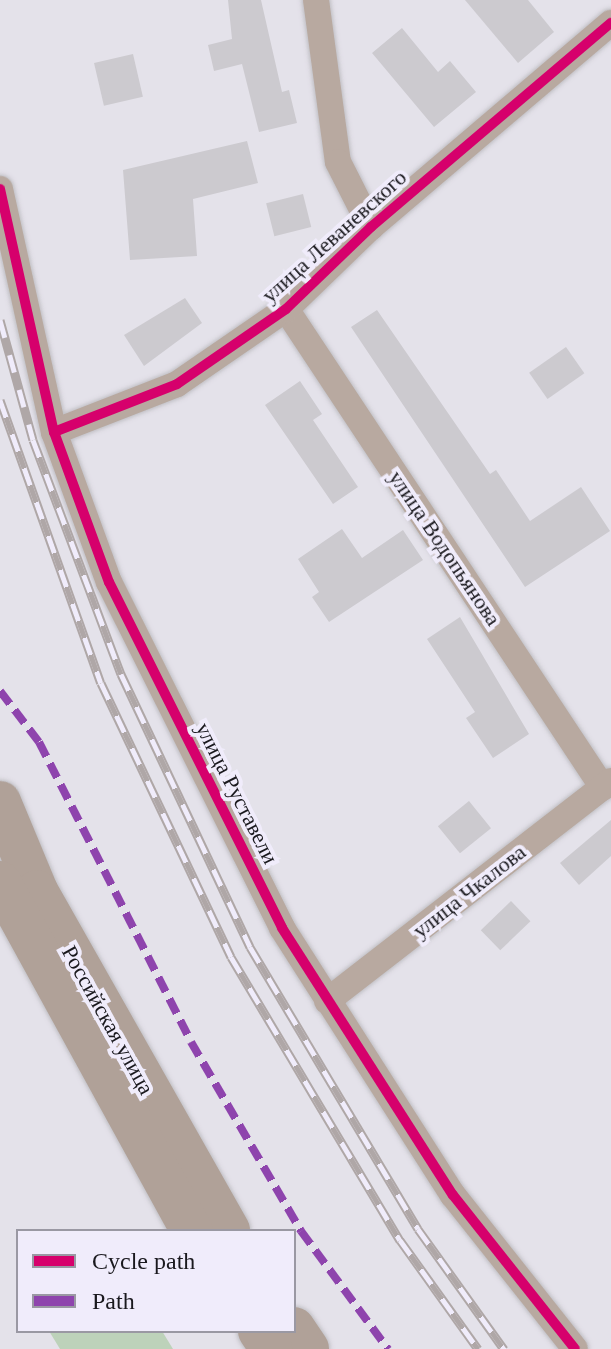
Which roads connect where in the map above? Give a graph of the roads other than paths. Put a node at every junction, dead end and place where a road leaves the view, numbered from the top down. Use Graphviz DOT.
graph roads {
  1 [pos="316,0"];
  2 [pos="611,23"];
  3 [pos="0,189"];
  4 [pos="371,227"];
  5 [pos="286,309"];
  6 [pos="54,432"];
  7 [pos="607,784"];
  8 [pos="0,802"];
  9 [pos="0,882"];
  10 [pos="327,1001"];
  11 [pos="191,1229"];
  12 [pos="228,1229"];
  13 [pos="296,1331"];
  14 [pos="308,1349"];
  15 [pos="575,1349"];
  1 -- 4 [label="street"];
  2 -- 4 [label="street, улица Леваневского"];
  3 -- 6 [label="street, улица Руставели"];
  4 -- 5 [label="street, улица Леваневского"];
  5 -- 6 [label="street, улица Леваневского"];
  5 -- 7 [label="street, улица Водопьянова"];
  6 -- 10 [label="street, улица Руставели"];
  7 -- 10 [label="street, улица Чкалова"];
  8 -- 12 [label="main road, Российская улица"];
  9 -- 11 [label="main road, Российская улица"];
  10 -- 15 [label="street, улица Руставели"];
  13 -- 14 [label="main road"];
}
